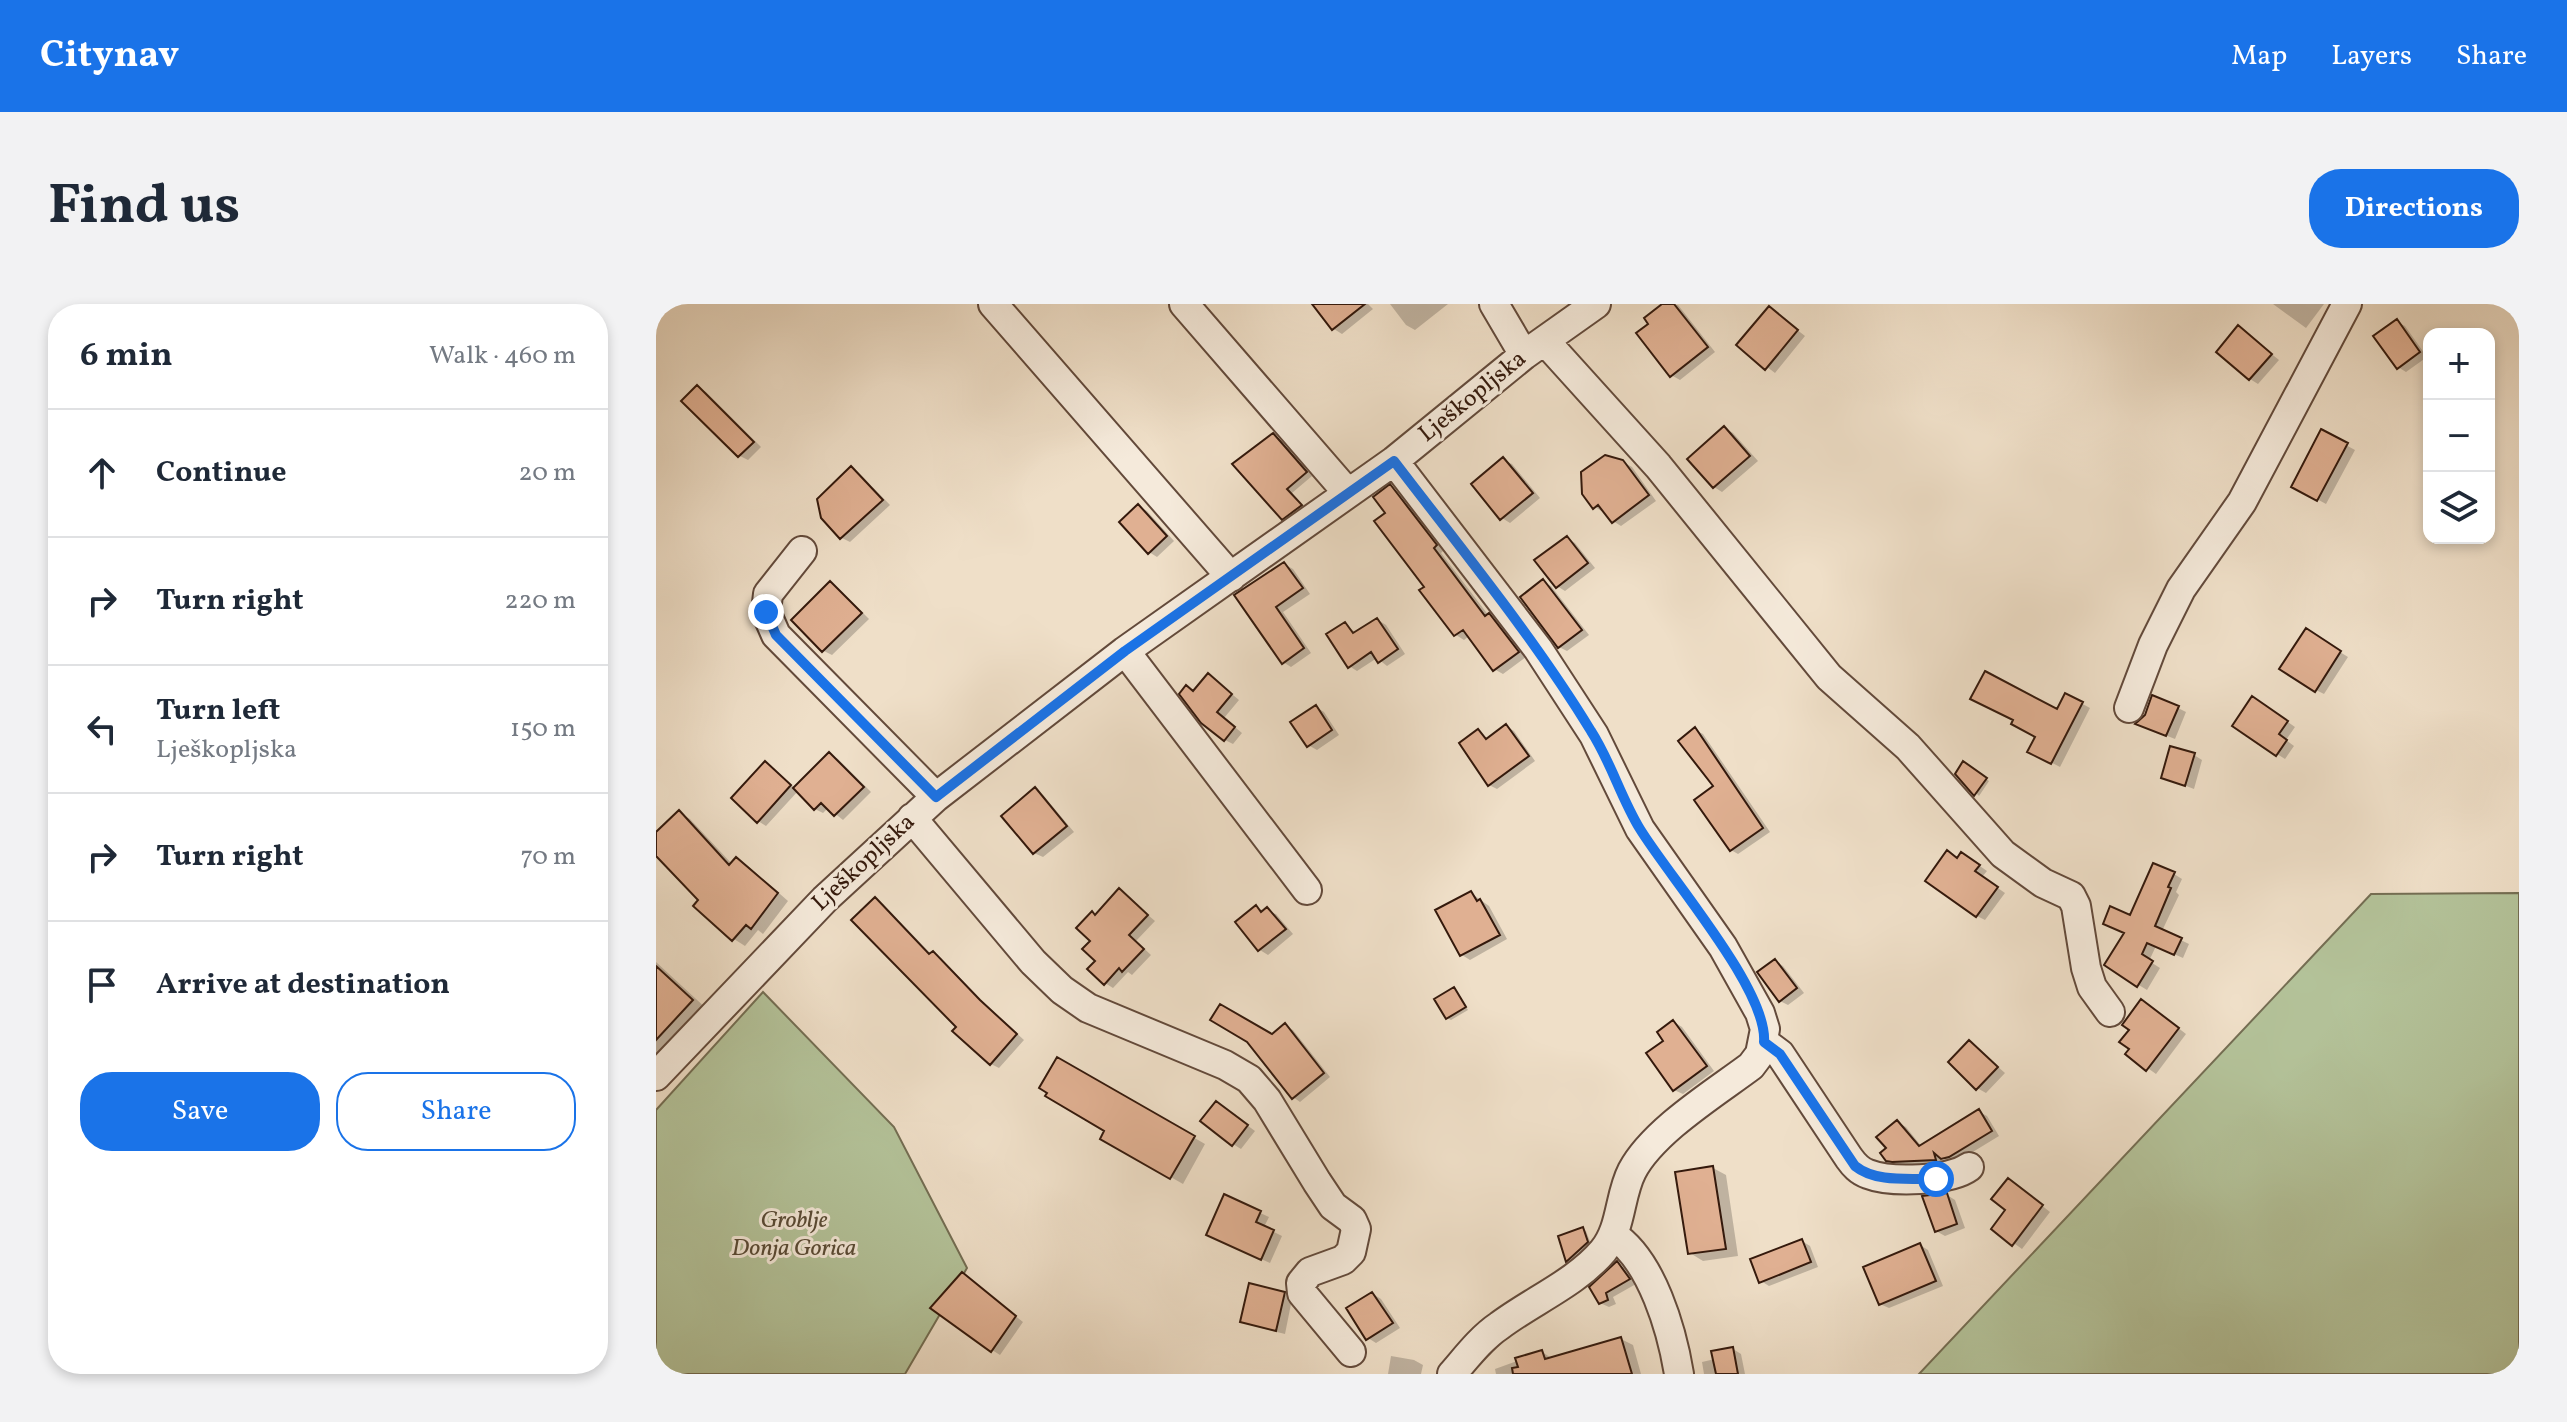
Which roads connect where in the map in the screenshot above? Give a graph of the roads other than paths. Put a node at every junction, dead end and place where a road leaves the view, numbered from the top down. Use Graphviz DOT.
graph roads {
  1 [pos="993,304"];
  2 [pos="1184,304"];
  3 [pos="1494,304"];
  4 [pos="1596,304"];
  5 [pos="2347,304"];
  6 [pos="1534,348"];
  7 [pos="1394,461"];
  8 [pos="1347,492"];
  9 [pos="802,551"];
  10 [pos="1231,577"];
  11 [pos="1125,651"];
  12 [pos="2129,708"];
  13 [pos="936,797"];
  14 [pos="912,818"];
  15 [pos="1307,890"];
  16 [pos="2110,1012"];
  17 [pos="1764,1042"];
  18 [pos="656,1076"];
  19 [pos="1969,1167"];
  20 [pos="1613,1235"];
  21 [pos="1351,1352"];
  22 [pos="1452,1374"];
  23 [pos="1679,1374"];
  1 -- 10 [label="street"];
  2 -- 8 [label="street"];
  3 -- 6 [label="street"];
  4 -- 6 [label="street, Lješkopljska"];
  5 -- 12 [label="street"];
  6 -- 7 [label="street, Lješkopljska"];
  6 -- 16 [label="street"];
  7 -- 8 [label="street, Lješkopljska"];
  7 -- 17 [label="street"];
  8 -- 10 [label="street, Lješkopljska"];
  9 -- 13 [label="street"];
  10 -- 11 [label="street, Lješkopljska"];
  11 -- 13 [label="street, Lješkopljska"];
  11 -- 15 [label="street"];
  13 -- 14 [label="street, Lješkopljska"];
  14 -- 18 [label="street, Lješkopljska"];
  14 -- 21 [label="street"];
  17 -- 19 [label="street"];
  17 -- 20 [label="street"];
  20 -- 22 [label="street"];
  20 -- 23 [label="street"];
}
